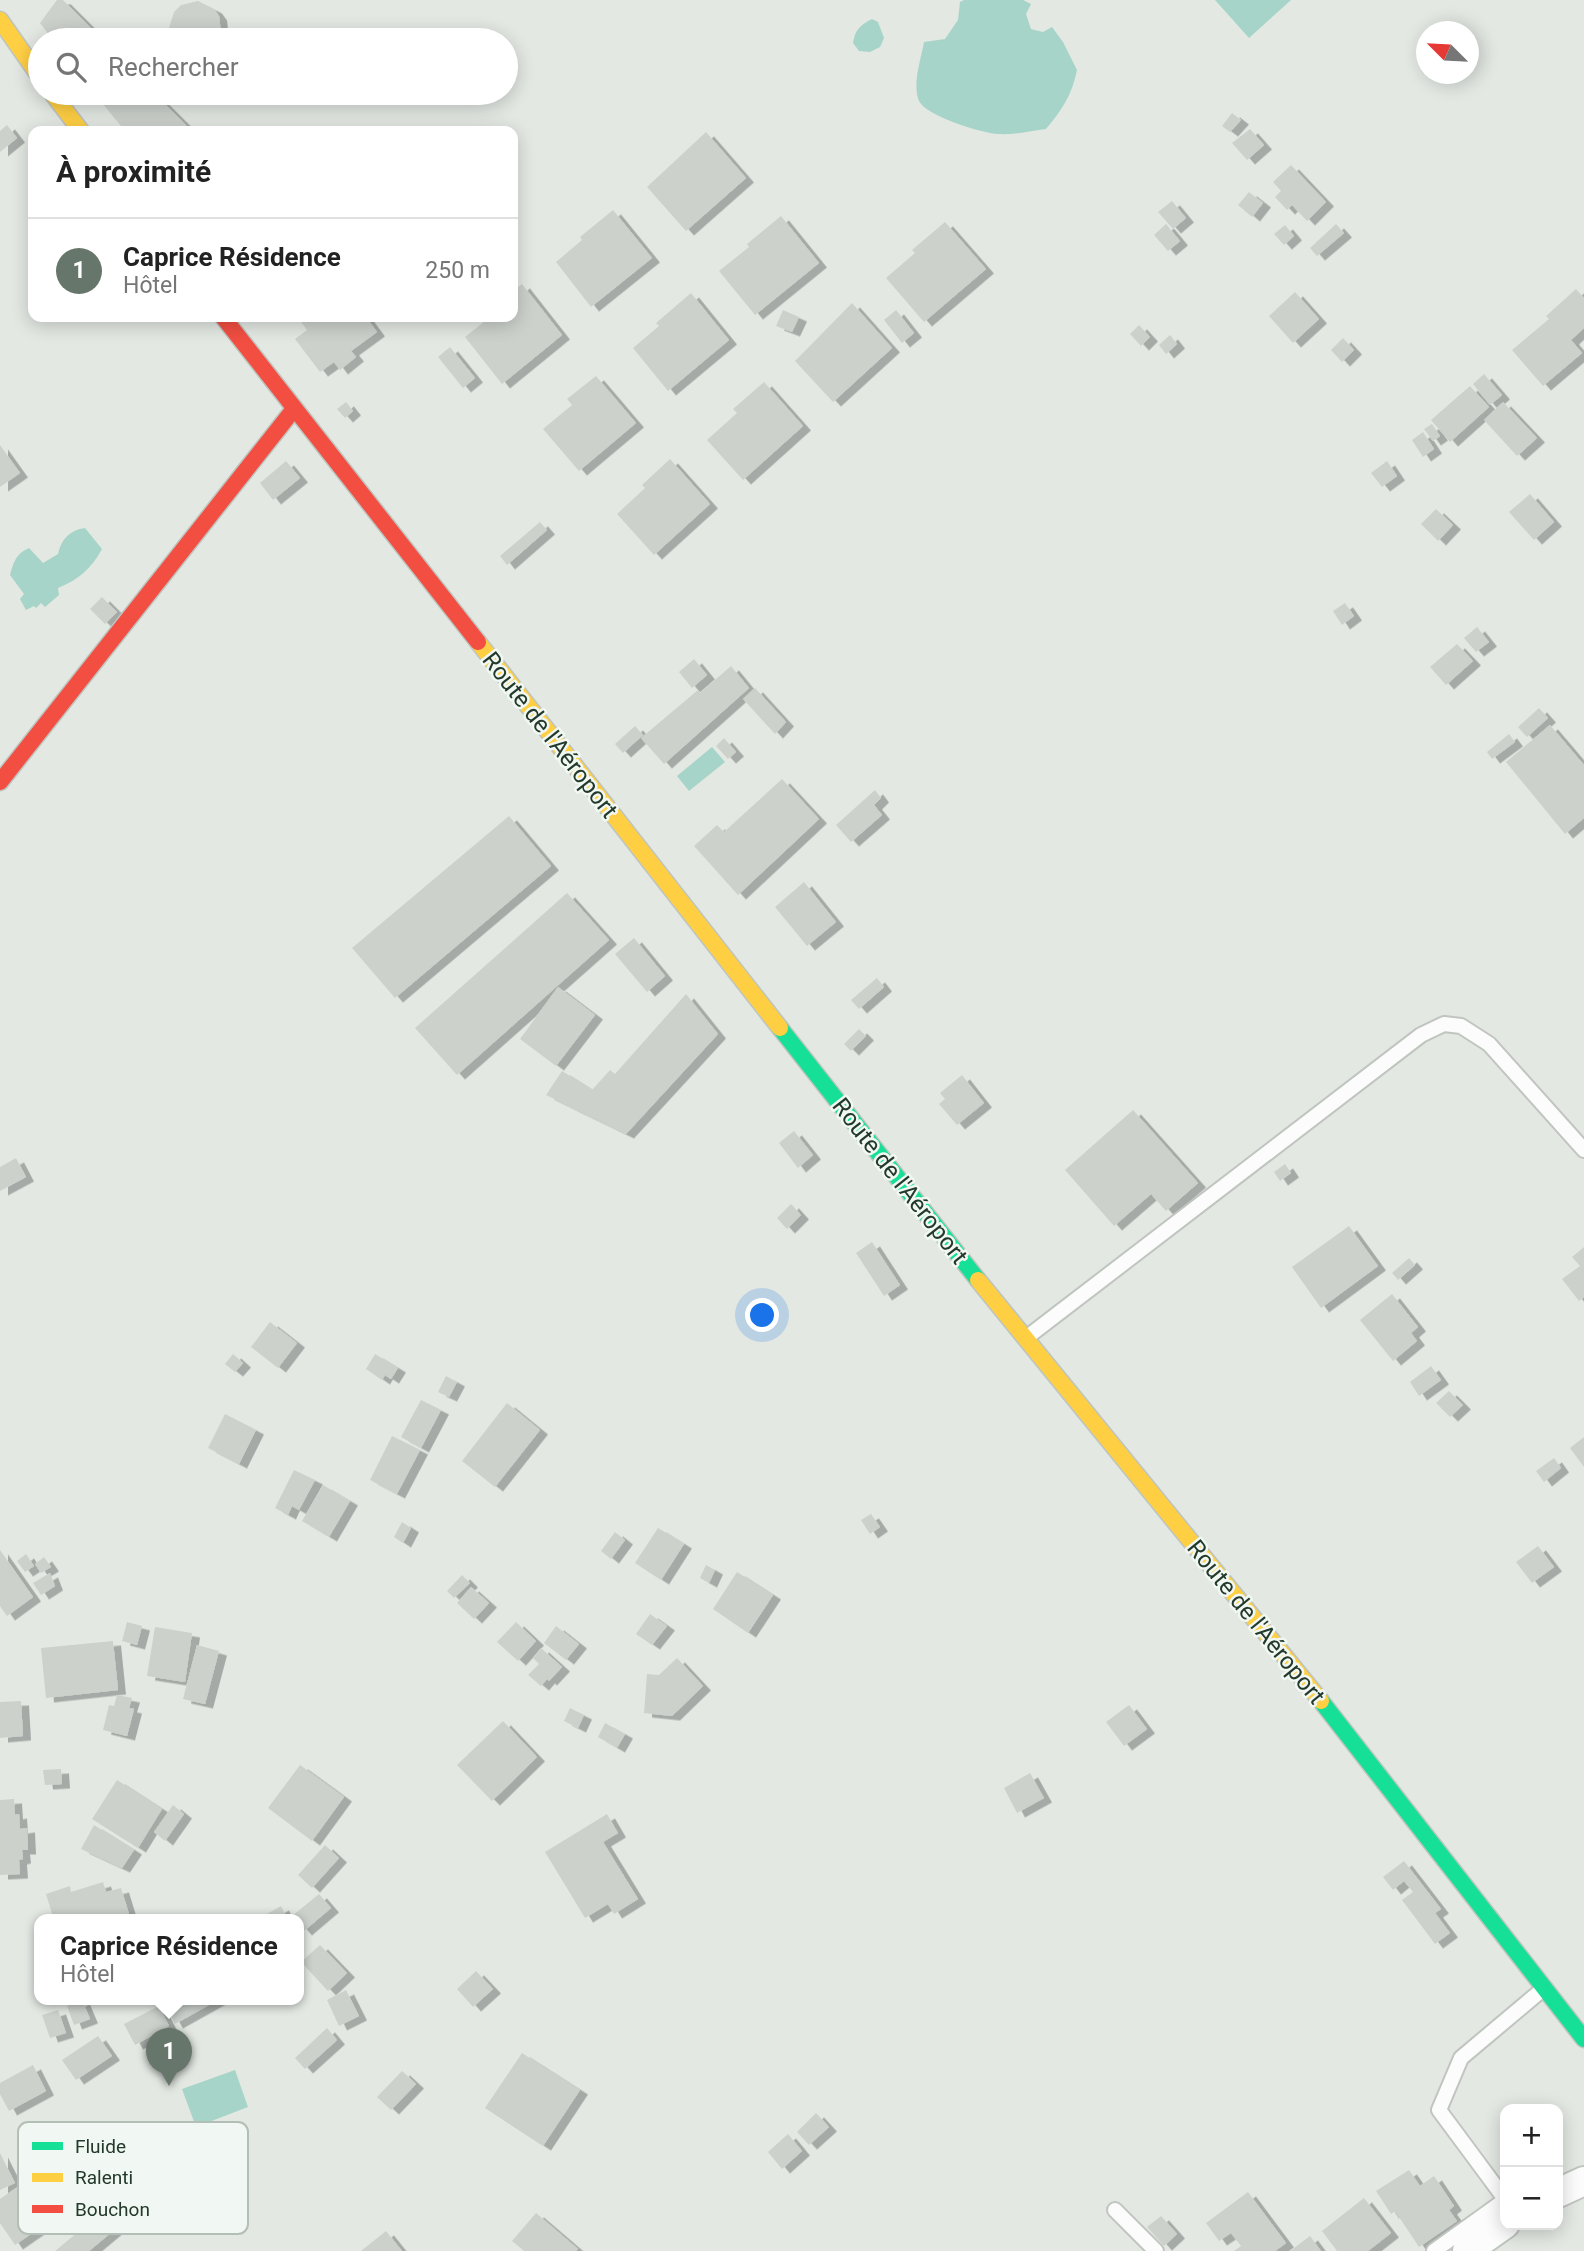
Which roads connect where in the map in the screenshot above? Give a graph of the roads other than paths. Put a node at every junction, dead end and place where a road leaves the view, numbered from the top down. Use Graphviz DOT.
graph roads {
  1 [pos="13,0"];
  2 [pos="0,11"];
  3 [pos="0,20"];
  4 [pos="28,59"];
  5 [pos="61,105"];
  6 [pos="77,126"];
  7 [pos="227,322"];
  8 [pos="295,409"];
  9 [pos="0,782"];
  10 [pos="1584,1150"];
  11 [pos="1025,1339"];
  12 [pos="1544,1988"];
  13 [pos="1584,2039"];
  14 [pos="1584,2181"];
  15 [pos="1563,2191"];
  16 [pos="1500,2192"];
  17 [pos="1500,2203"];
  18 [pos="1115,2210"];
  19 [pos="1500,2228"];
  20 [pos="1156,2251"];
  21 [pos="1434,2251"];
  22 [pos="1467,2251"];
  1 -- 2 [label="street"];
  3 -- 4 [label="main road"];
  5 -- 6 [label="main road"];
  7 -- 8 [label="main road, Route de l'Aéroport"];
  8 -- 9 [label="main road"];
  8 -- 11 [label="main road, Route de l'Aéroport"];
  10 -- 11 [label="lane"];
  11 -- 12 [label="main road, Route de l'Aéroport"];
  12 -- 13 [label="main road, Route de l'Aéroport"];
  12 -- 16 [label="lane"];
  14 -- 15 [label="street"];
  17 -- 21 [label="lane"];
  18 -- 20 [label="lane"];
  19 -- 22 [label="street"];
}
